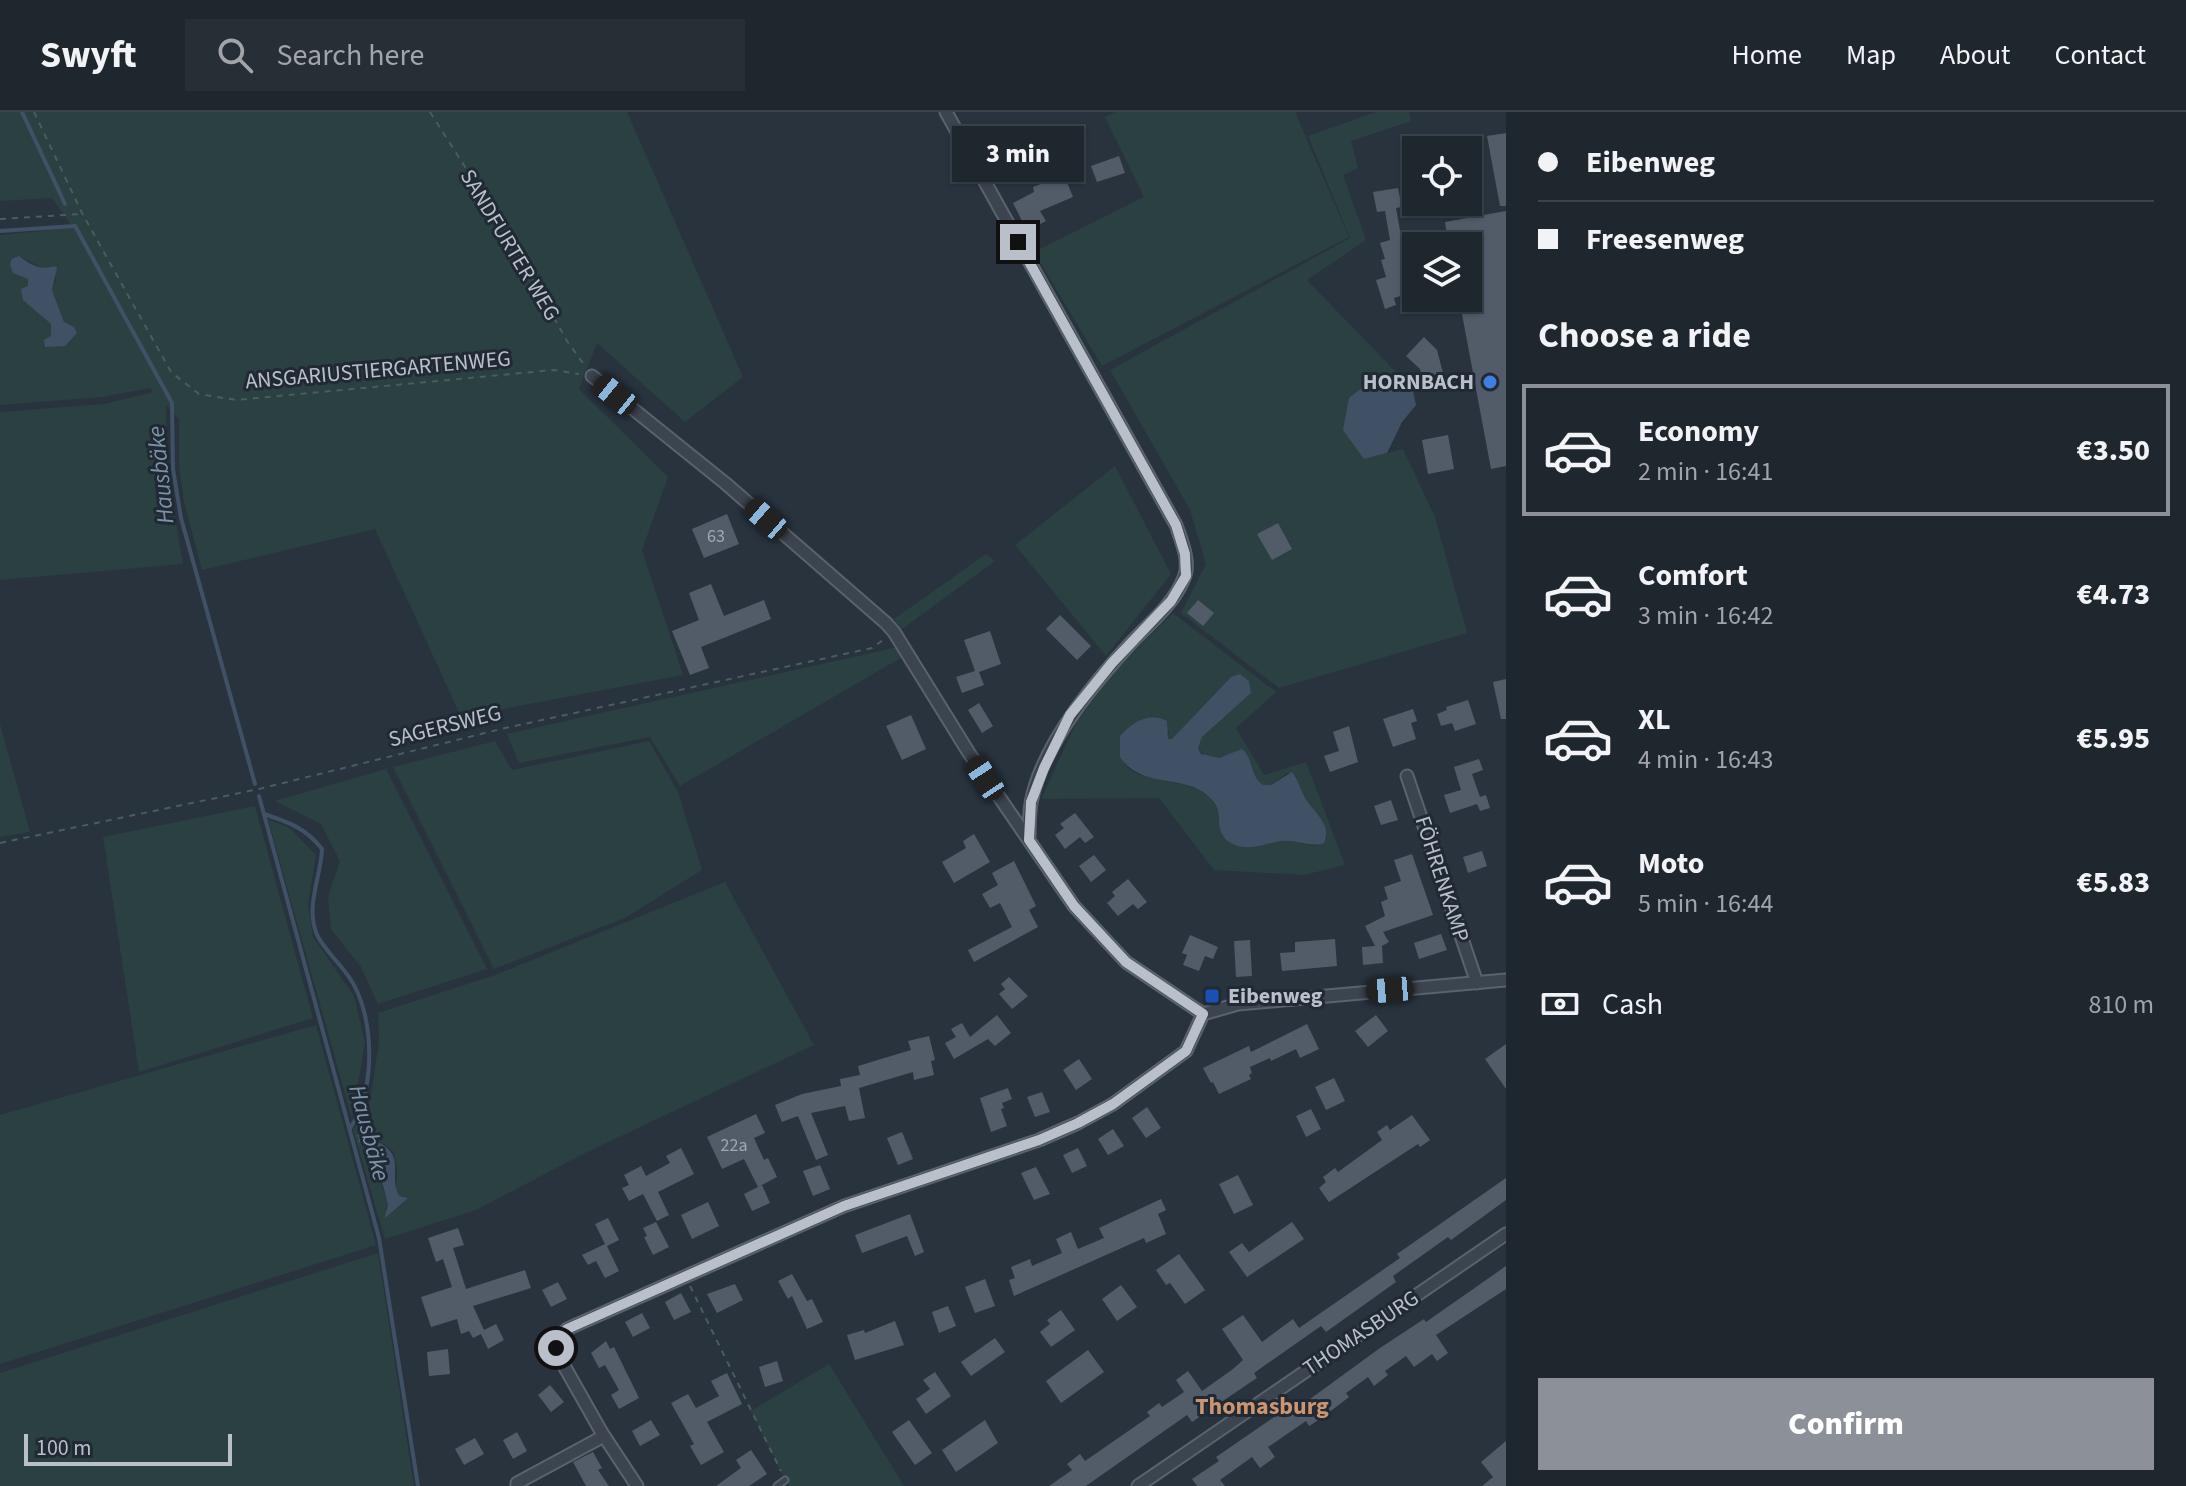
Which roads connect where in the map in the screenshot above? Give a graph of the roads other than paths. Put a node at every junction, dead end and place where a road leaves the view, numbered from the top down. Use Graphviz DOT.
graph roads {
  1 [pos="946,112"];
  2 [pos="592,376"];
  3 [pos="1407,776"];
  4 [pos="1029,840"];
  5 [pos="1506,980"];
  6 [pos="1477,983"];
  7 [pos="1203,1014"];
  8 [pos="1506,1234"];
  9 [pos="604,1436"];
  10 [pos="785,1480"];
  11 [pos="517,1486"];
  12 [pos="637,1486"];
  13 [pos="777,1486"];
  14 [pos="1138,1486"];
  1 -- 4 [label="street"];
  2 -- 4 [label="street"];
  3 -- 6 [label="street, FÖHRENKAMP"];
  4 -- 7 [label="street"];
  5 -- 6 [label="street"];
  6 -- 7 [label="street"];
  7 -- 9 [label="street"];
  8 -- 14 [label="street, THOMASBURG"];
  9 -- 11 [label="street"];
  9 -- 12 [label="street"];
  10 -- 13 [label="lane"];
}
